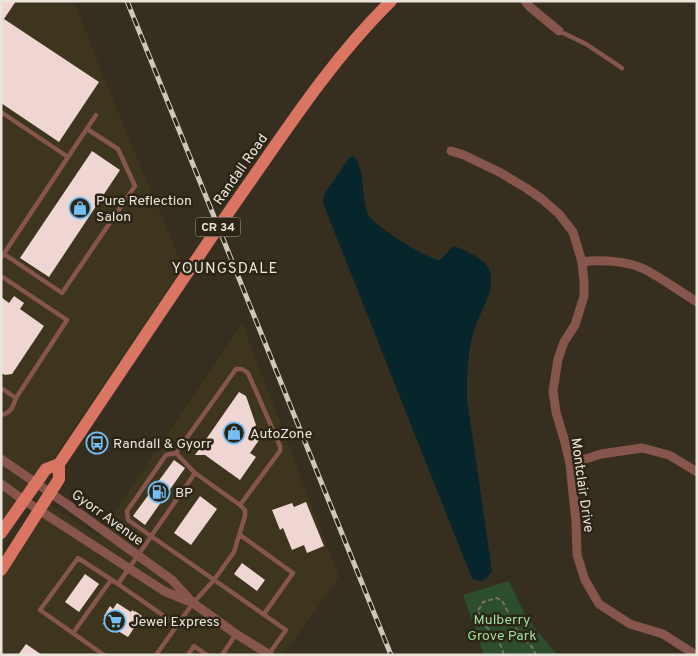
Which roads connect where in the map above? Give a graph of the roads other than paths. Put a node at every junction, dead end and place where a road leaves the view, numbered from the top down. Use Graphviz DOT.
graph roads {
  1 [pos="525,1"];
  2 [pos="386,3"];
  3 [pos="559,32"];
  4 [pos="622,68"];
  5 [pos="1,112"];
  6 [pos="96,115"];
  7 [pos="87,129"];
  8 [pos="451,150"];
  9 [pos="68,157"];
  10 [pos="3,256"];
  11 [pos="582,262"];
  12 [pos="1,276"];
  13 [pos="697,302"];
  14 [pos="1,388"];
  15 [pos="16,398"];
  16 [pos="1,415"];
  17 [pos="176,453"];
  18 [pos="1,459"];
  19 [pos="59,464"];
  20 [pos="570,464"];
  21 [pos="697,472"];
  22 [pos="195,473"];
  23 [pos="37,483"];
  24 [pos="1,484"];
  25 [pos="51,493"];
  26 [pos="25,501"];
  27 [pos="240,505"];
  28 [pos="40,510"];
  29 [pos="1,533"];
  30 [pos="240,535"];
  31 [pos="150,536"];
  32 [pos="138,556"];
  33 [pos="129,568"];
  34 [pos="1,570"];
  35 [pos="111,580"];
  36 [pos="214,580"];
  37 [pos="118,584"];
  38 [pos="193,603"];
  39 [pos="264,614"];
  40 [pos="177,625"];
  41 [pos="73,633"];
  42 [pos="236,634"];
  43 [pos="269,654"];
  44 [pos="104,655"];
  45 [pos="156,655"];
  46 [pos="188,655"];
  47 [pos="207,655"];
  48 [pos="222,655"];
  49 [pos="696,655"];
  1 -- 3 [label="street"];
  2 -- 19 [label="main road, Randall Road / CR 34"];
  3 -- 4 [label="lane"];
  5 -- 9 [label="lane"];
  6 -- 7 [label="lane"];
  7 -- 9 [label="lane"];
  7 -- 10 [label="lane"];
  8 -- 11 [label="street, Montclair Drive"];
  9 -- 10 [label="lane"];
  11 -- 13 [label="street"];
  11 -- 20 [label="street, Montclair Drive"];
  12 -- 15 [label="lane"];
  14 -- 15 [label="lane"];
  15 -- 16 [label="lane"];
  17 -- 22 [label="lane"];
  17 -- 27 [label="lane"];
  17 -- 31 [label="lane"];
  18 -- 23 [label="street, Gyorr Avenue"];
  19 -- 23 [label="main road, Randall Road / CR 34"];
  19 -- 25 [label="main road, Randall Road / CR 34"];
  20 -- 21 [label="street"];
  20 -- 49 [label="street, Montclair Drive"];
  22 -- 27 [label="lane"];
  22 -- 31 [label="lane"];
  23 -- 25 [label="street, Gyorr Avenue"];
  23 -- 26 [label="main road, Randall Road / CR 34"];
  24 -- 26 [label="street, Gyorr Avenue"];
  25 -- 28 [label="main road, Randall Road / CR 34"];
  25 -- 32 [label="street, Gyorr Avenue"];
  26 -- 28 [label="street, Gyorr Avenue"];
  26 -- 29 [label="main road, Randall Road / CR 34"];
  27 -- 30 [label="lane"];
  28 -- 33 [label="street, Gyorr Avenue"];
  28 -- 34 [label="main road, Randall Road / CR 34"];
  30 -- 36 [label="lane"];
  30 -- 39 [label="lane"];
  31 -- 32 [label="lane"];
  31 -- 36 [label="lane"];
  32 -- 33 [label="lane"];
  32 -- 38 [label="street, Gyorr Avenue"];
  33 -- 37 [label="lane"];
  33 -- 38 [label="street, Gyorr Avenue"];
  35 -- 37 [label="lane"];
  35 -- 41 [label="lane"];
  35 -- 41 [label="lane"];
  36 -- 38 [label="lane"];
  36 -- 39 [label="lane"];
  37 -- 40 [label="lane"];
  38 -- 40 [label="lane"];
  38 -- 42 [label="street, Gyorr Avenue"];
  39 -- 43 [label="lane"];
  40 -- 45 [label="lane"];
  41 -- 44 [label="lane"];
  42 -- 43 [label="street, Gyorr Avenue"];
  42 -- 48 [label="lane"];
  46 -- 47 [label="lane"];
}
